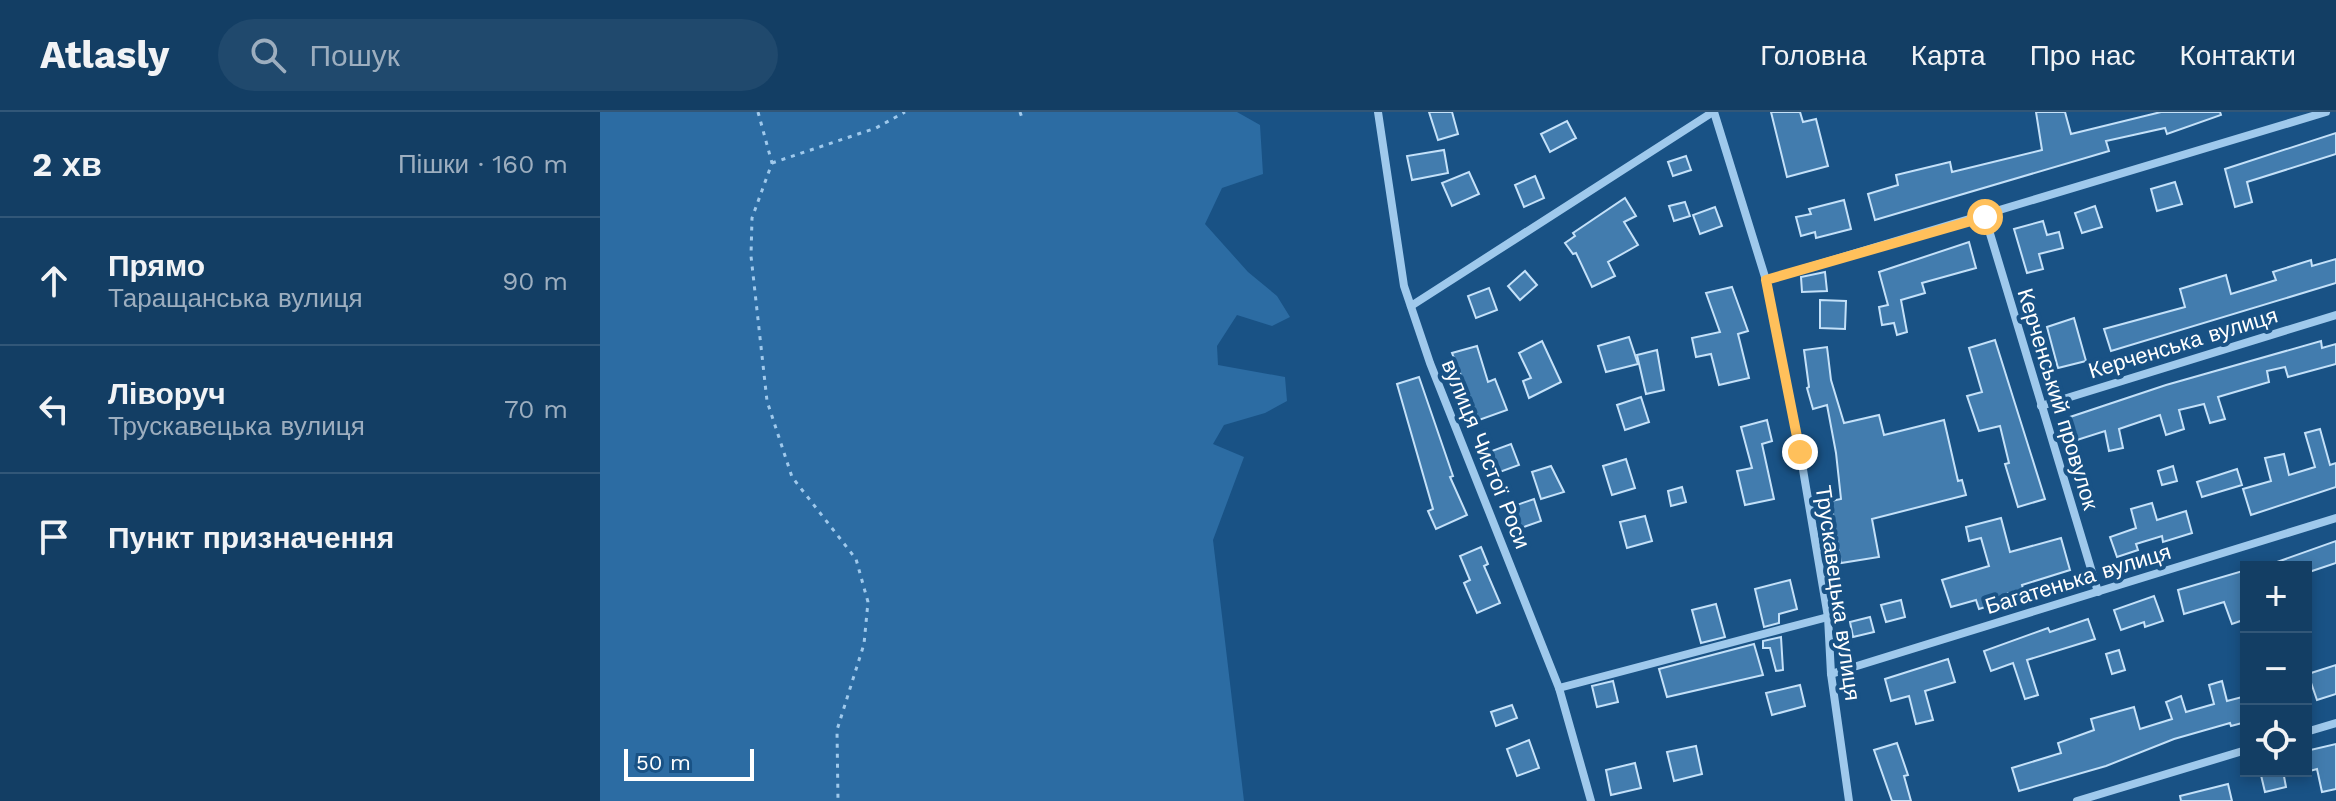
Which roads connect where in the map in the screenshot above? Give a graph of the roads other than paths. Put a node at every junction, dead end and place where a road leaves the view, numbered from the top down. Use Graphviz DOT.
graph roads {
  1 [pos="1378,112"];
  2 [pos="1714,112"];
  3 [pos="2326,112"];
  4 [pos="1985,217"];
  5 [pos="1766,280"];
  6 [pos="1411,306"];
  7 [pos="2336,315"];
  8 [pos="2041,406"];
  9 [pos="2336,518"];
  10 [pos="2098,592"];
  11 [pos="1828,617"];
  12 [pos="1831,674"];
  13 [pos="1559,688"];
  14 [pos="2336,723"];
  15 [pos="2312,730"];
  16 [pos="2240,752"];
  17 [pos="1591,801"];
  18 [pos="1849,801"];
  19 [pos="2077,801"];
  1 -- 6 [label="street, вулиця Чистої Роси"];
  2 -- 5 [label="street, Трускавецька вулиця"];
  2 -- 6 [label="street"];
  3 -- 4 [label="street"];
  4 -- 5 [label="street"];
  4 -- 8 [label="street, Керченський провулок"];
  5 -- 11 [label="street, Трускавецька вулиця"];
  6 -- 13 [label="street, вулиця Чистої Роси"];
  7 -- 8 [label="street, Керченська вулиця"];
  8 -- 10 [label="street, Керченський провулок"];
  9 -- 10 [label="street, Багатенька вулиця"];
  10 -- 12 [label="street, Багатенька вулиця"];
  11 -- 12 [label="street, Трускавецька вулиця"];
  11 -- 13 [label="street"];
  12 -- 18 [label="street, Трускавецька вулиця"];
  13 -- 17 [label="street, вулиця Чистої Роси"];
  14 -- 15 [label="street"];
  16 -- 19 [label="street"];
}
